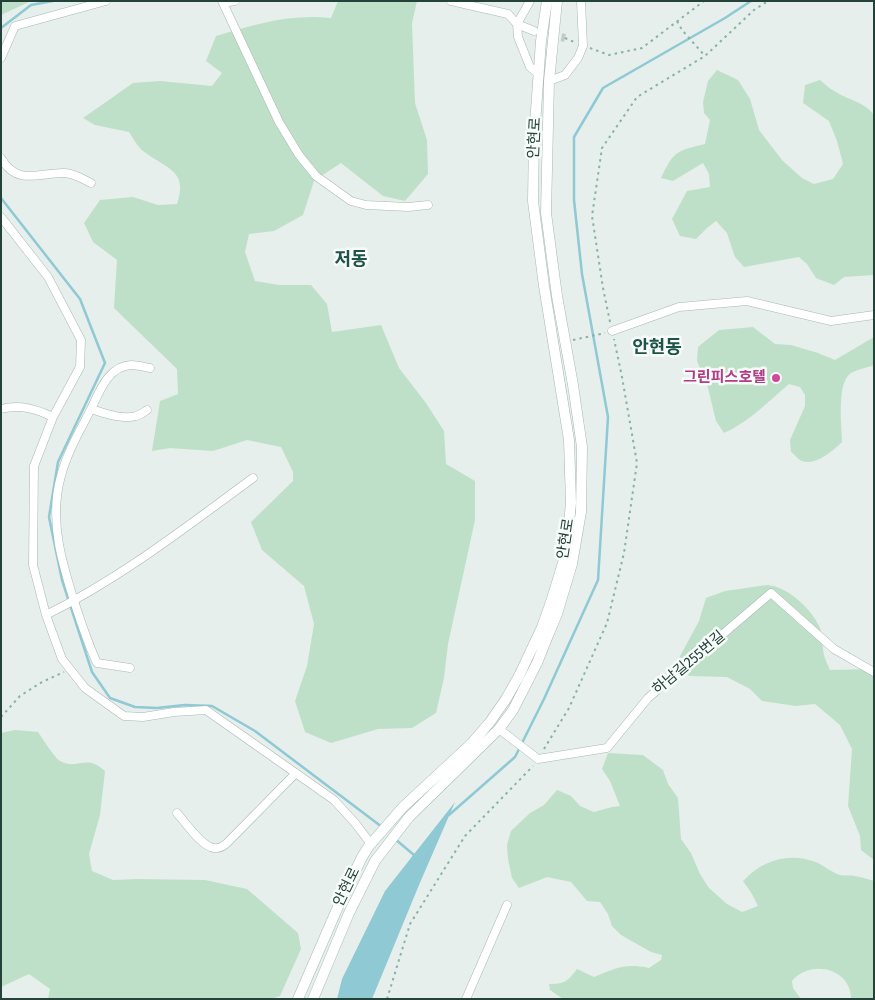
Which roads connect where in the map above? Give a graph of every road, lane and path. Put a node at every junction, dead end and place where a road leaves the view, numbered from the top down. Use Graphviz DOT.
graph roads {
  1 [pos="106,1"];
  2 [pos="235,1"];
  3 [pos="451,1"];
  4 [pos="530,1"];
  5 [pos="547,1"];
  6 [pos="557,1"];
  7 [pos="581,1"];
  8 [pos="704,1"];
  9 [pos="222,2"];
  10 [pos="677,21"];
  11 [pos="517,24"];
  12 [pos="534,31"];
  13 [pos="565,38"];
  14 [pos="584,46"];
  15 [pos="705,56"];
  16 [pos="1,58"];
  17 [pos="539,74"];
  18 [pos="549,81"];
  19 [pos="1,158"];
  20 [pos="91,183"];
  21 [pos="428,205"];
  22 [pos="1,217"];
  23 [pos="874,316"];
  24 [pos="611,331"];
  25 [pos="565,342"];
  26 [pos="150,368"];
  27 [pos="1,409"];
  28 [pos="91,409"];
  29 [pos="147,410"];
  30 [pos="53,417"];
  31 [pos="254,478"];
  32 [pos="71,603"];
  33 [pos="46,615"];
  34 [pos="130,668"];
  35 [pos="70,670"];
  36 [pos="874,672"];
  37 [pos="1,717"];
  38 [pos="490,722"];
  39 [pos="499,729"];
  40 [pos="296,773"];
  41 [pos="177,813"];
  42 [pos="375,840"];
  43 [pos="381,853"];
  44 [pos="508,905"];
  45 [pos="298,999"];
  46 [pos="313,999"];
  47 [pos="466,999"];
  1 -- 16 [label="street"];
  2 -- 9 [label="street"];
  3 -- 11 [label="street"];
  4 -- 11 [label="street"];
  5 -- 17 [label="street, 안현로"];
  6 -- 18 [label="street, 안현로"];
  7 -- 14 [label="street"];
  8 -- 10 [label="path"];
  9 -- 21 [label="street"];
  10 -- 14 [label="path"];
  10 -- 15 [label="path"];
  11 -- 12 [label="street"];
  11 -- 17 [label="street"];
  13 -- 14 [label="path"];
  14 -- 18 [label="street"];
  17 -- 38 [label="street, 안현로"];
  18 -- 25 [label="street, 안현로"];
  19 -- 20 [label="street"];
  22 -- 30 [label="street"];
  23 -- 24 [label="street"];
  24 -- 25 [label="path"];
  25 -- 39 [label="street, 안현로"];
  26 -- 28 [label="street"];
  27 -- 30 [label="street"];
  28 -- 29 [label="street"];
  28 -- 32 [label="street"];
  30 -- 33 [label="street"];
  31 -- 32 [label="street"];
  32 -- 33 [label="street"];
  32 -- 34 [label="street"];
  33 -- 35 [label="street"];
  35 -- 37 [label="path"];
  35 -- 40 [label="street"];
  36 -- 39 [label="street, 하남길255번길"];
  38 -- 39 [label="street"];
  38 -- 42 [label="street, 안현로"];
  39 -- 43 [label="street, 안현로"];
  40 -- 41 [label="street"];
  40 -- 42 [label="street"];
  42 -- 43 [label="street"];
  42 -- 45 [label="street, 안현로"];
  43 -- 46 [label="street, 안현로"];
  44 -- 47 [label="street"];
}
